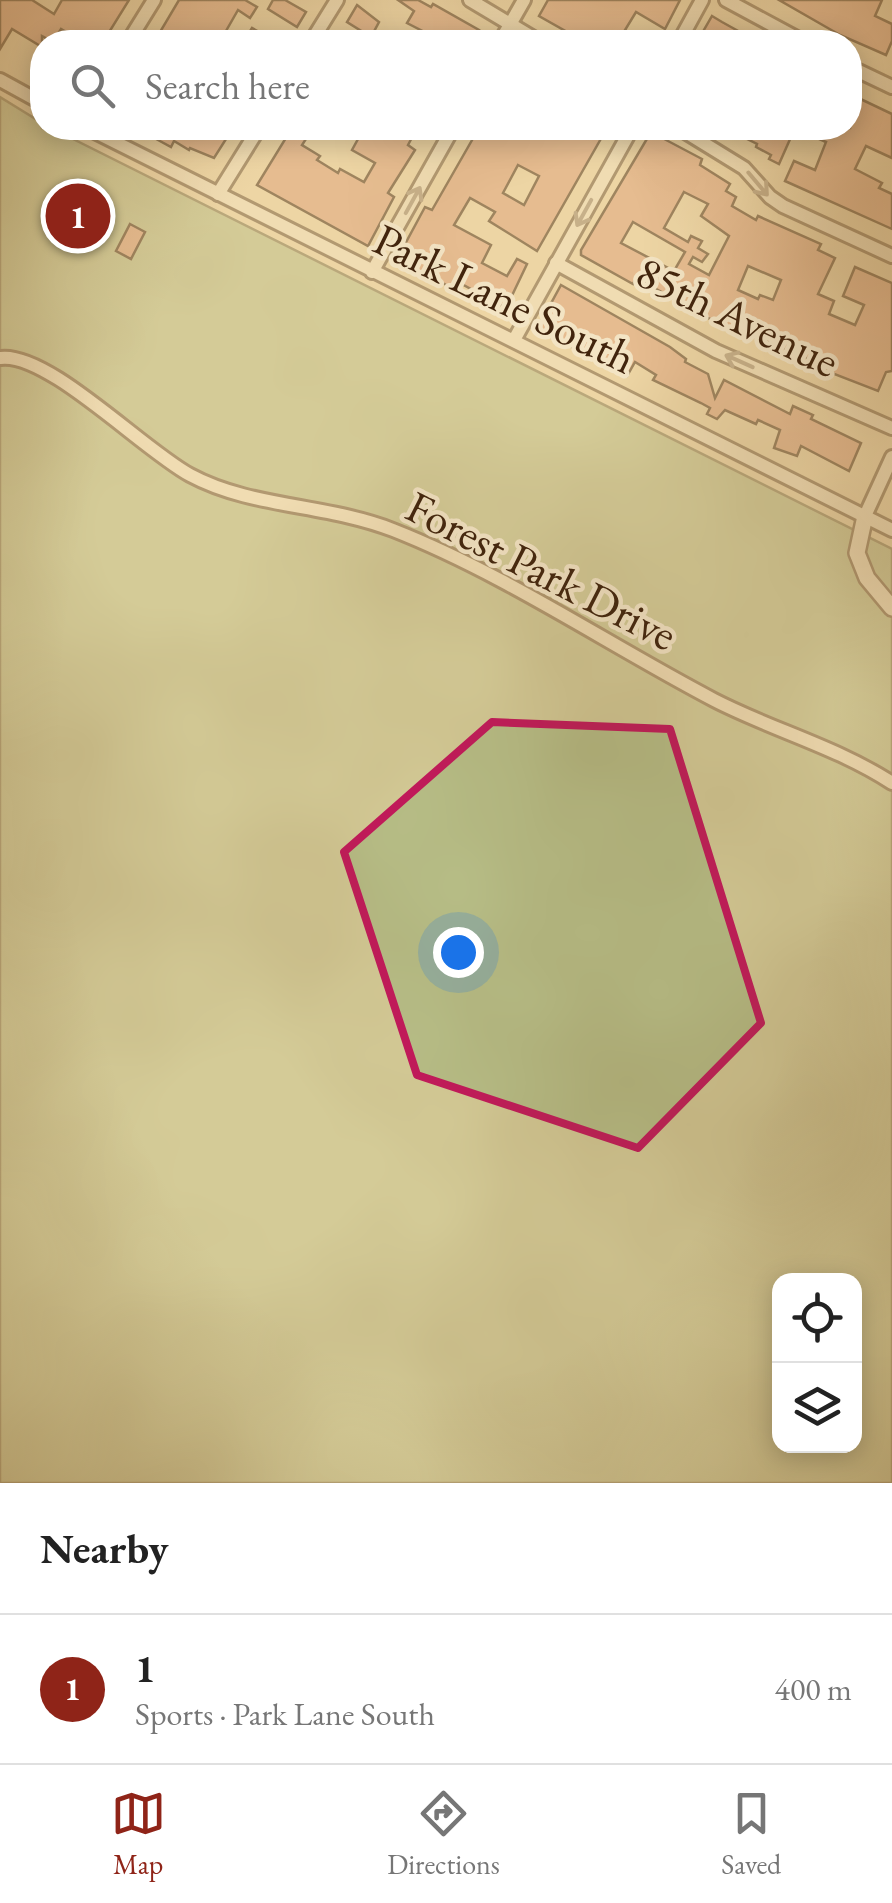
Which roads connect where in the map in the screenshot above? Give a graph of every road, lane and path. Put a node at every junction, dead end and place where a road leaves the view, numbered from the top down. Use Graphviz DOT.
graph roads {
  1 [pos="154,0"];
  2 [pos="337,0"];
  3 [pos="470,0"];
  4 [pos="524,0"];
  5 [pos="702,0"];
  6 [pos="726,0"];
  7 [pos="510,24"];
  8 [pos="135,30"];
  9 [pos="318,30"];
  10 [pos="507,30"];
  11 [pos="520,30"];
  12 [pos="686,30"];
  13 [pos="782,30"];
  14 [pos="862,73"];
  15 [pos="0,80"];
  16 [pos="892,87"];
  17 [pos="30,97"];
  18 [pos="111,140"];
  19 [pos="252,140"];
  20 [pos="446,140"];
  21 [pos="625,140"];
  22 [pos="699,140"];
  23 [pos="218,194"];
  24 [pos="892,256"];
  25 [pos="556,262"];
  26 [pos="372,272"];
  27 [pos="514,340"];
  28 [pos="0,358"];
  29 [pos="892,428"];
  30 [pos="892,457"];
  31 [pos="865,516"];
  32 [pos="892,530"];
  33 [pos="892,608"];
  34 [pos="892,782"];
  1 -- 8 [label="street"];
  2 -- 9 [label="street"];
  3 -- 7 [label="street"];
  4 -- 7 [label="street"];
  5 -- 12 [label="street"];
  6 -- 13 [label="street"];
  7 -- 10 [label="street"];
  7 -- 11 [label="street"];
  14 -- 16 [label="street"];
  15 -- 17 [label="street"];
  18 -- 23 [label="street, Park Lane South"];
  19 -- 23 [label="street"];
  26 -- 20 [label="street, one-way"];
  21 -- 25 [label="street, one-way"];
  22 -- 24 [label="street, one-way"];
  23 -- 26 [label="street, Park Lane South"];
  25 -- 27 [label="street"];
  29 -- 25 [label="street, 85th Avenue, one-way"];
  26 -- 27 [label="street, Park Lane South"];
  27 -- 31 [label="street, Park Lane South"];
  28 -- 34 [label="street, Forest Park Drive"];
  30 -- 31 [label="street"];
  31 -- 32 [label="street, Park Lane South"];
  31 -- 33 [label="street"];
}
